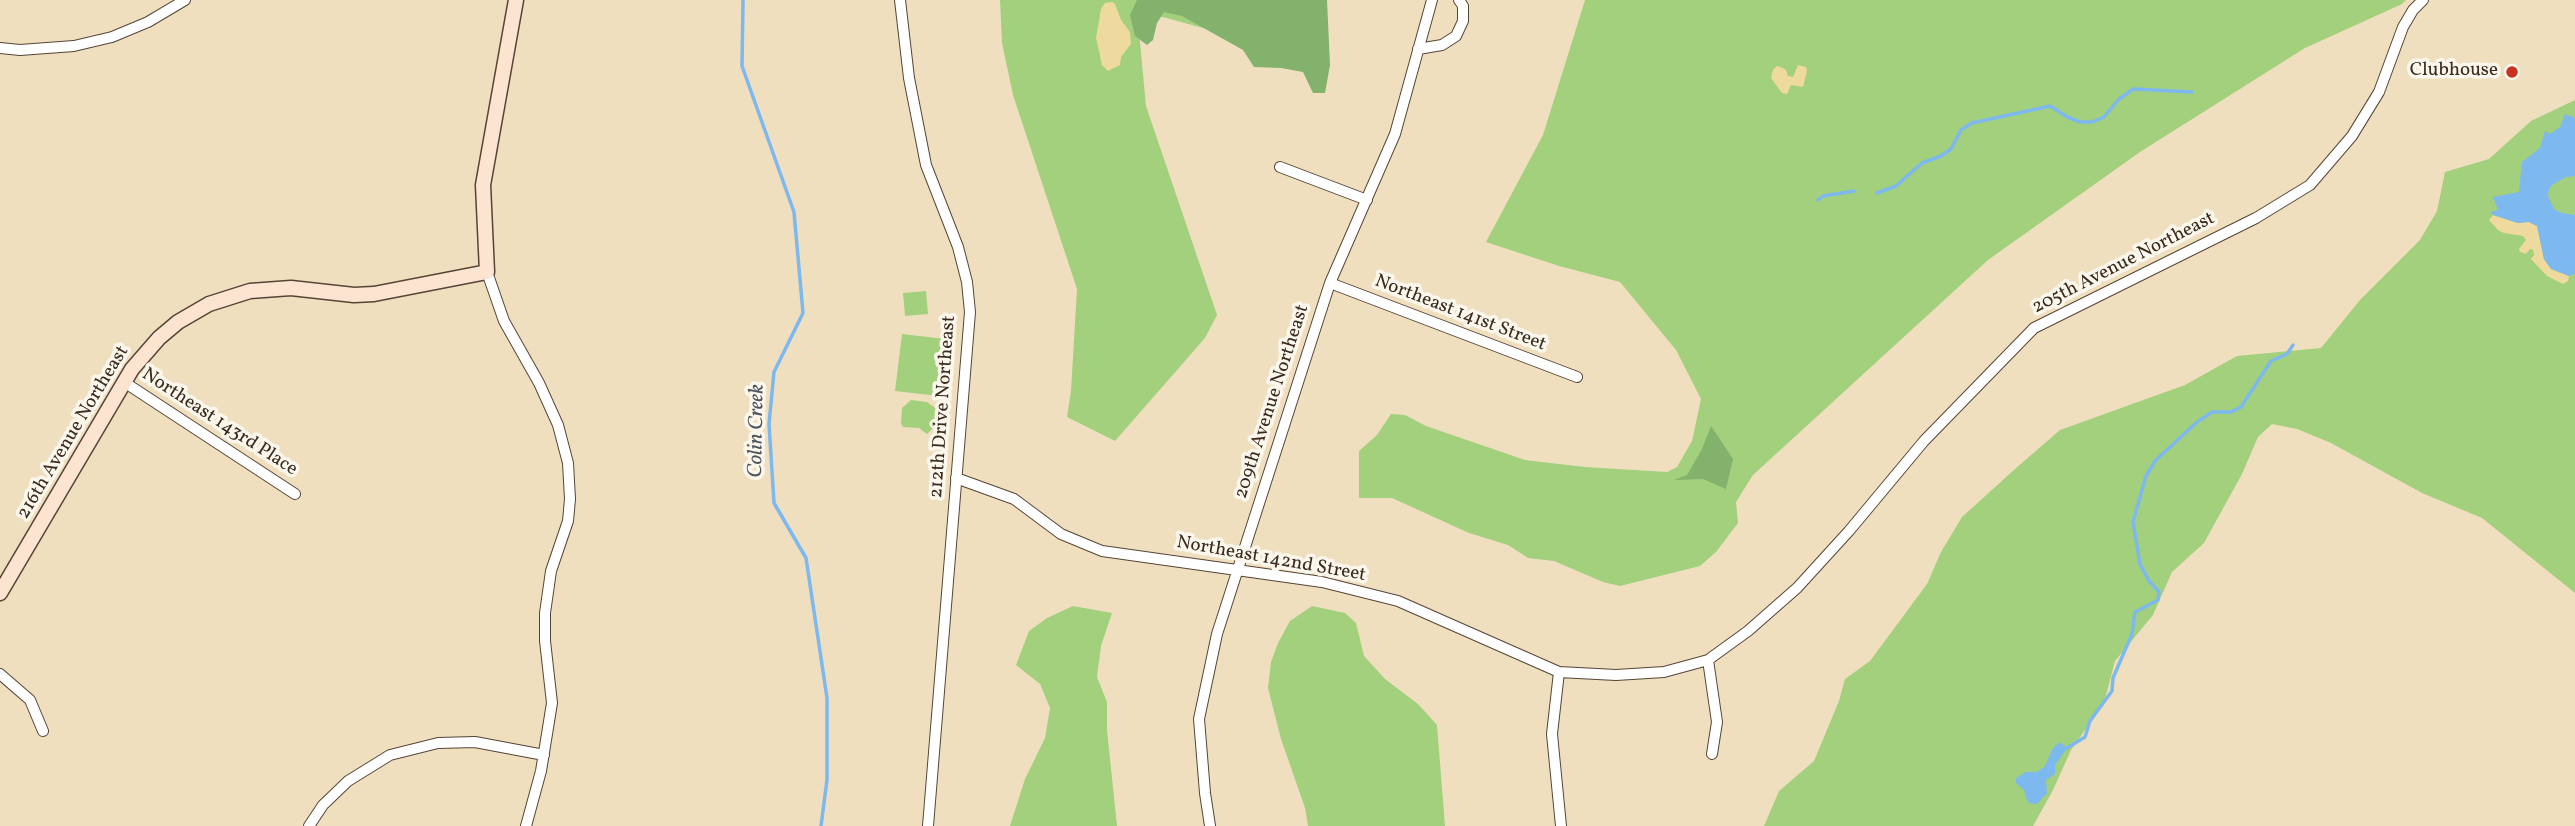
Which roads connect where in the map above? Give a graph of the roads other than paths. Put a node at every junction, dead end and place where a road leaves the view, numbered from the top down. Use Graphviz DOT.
graph roads {
  1 [pos="186,0"];
  2 [pos="516,0"];
  3 [pos="900,0"];
  4 [pos="1432,0"];
  5 [pos="1459,0"];
  6 [pos="2423,0"];
  7 [pos="0,48"];
  8 [pos="1418,49"];
  9 [pos="1280,167"];
  10 [pos="1367,200"];
  11 [pos="487,272"];
  12 [pos="1330,283"];
  13 [pos="1577,377"];
  14 [pos="124,382"];
  15 [pos="957,478"];
  16 [pos="295,494"];
  17 [pos="1237,570"];
  18 [pos="0,593"];
  19 [pos="1707,660"];
  20 [pos="1559,672"];
  21 [pos="0,674"];
  22 [pos="43,731"];
  23 [pos="1712,754"];
  24 [pos="544,755"];
  25 [pos="309,826"];
  26 [pos="526,826"];
  27 [pos="928,826"];
  28 [pos="1210,826"];
  29 [pos="1561,826"];
  1 -- 7 [label="street"];
  2 -- 11 [label="street"];
  3 -- 15 [label="street, 212th Drive Northeast"];
  4 -- 8 [label="street, 209th Avenue Northeast"];
  5 -- 8 [label="street"];
  6 -- 19 [label="street, 205th Avenue Northeast"];
  8 -- 10 [label="street, 209th Avenue Northeast"];
  9 -- 10 [label="street"];
  10 -- 12 [label="street, 209th Avenue Northeast"];
  11 -- 14 [label="street, 216th Avenue Northeast"];
  11 -- 24 [label="street"];
  12 -- 13 [label="street, Northeast 141st Street"];
  12 -- 17 [label="street, 209th Avenue Northeast"];
  14 -- 16 [label="street, Northeast 143rd Place"];
  14 -- 18 [label="street, 216th Avenue Northeast"];
  15 -- 17 [label="street, Northeast 142nd Street"];
  15 -- 27 [label="street, 212th Drive Northeast"];
  17 -- 20 [label="street, Northeast 142nd Street"];
  17 -- 28 [label="street, 209th Avenue Northeast"];
  19 -- 20 [label="street, Northeast 142nd Street"];
  19 -- 23 [label="street"];
  20 -- 29 [label="street"];
  21 -- 22 [label="street"];
  24 -- 25 [label="street"];
  24 -- 26 [label="street"];
}
